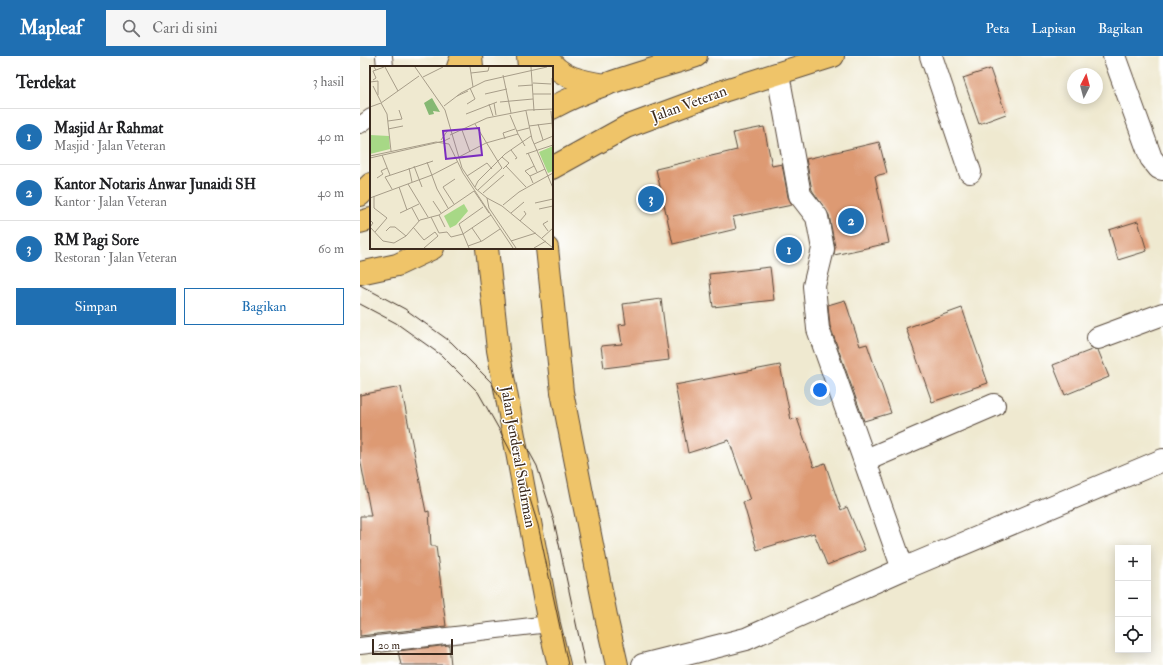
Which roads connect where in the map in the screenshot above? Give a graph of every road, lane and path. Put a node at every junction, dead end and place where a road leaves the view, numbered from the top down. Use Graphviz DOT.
graph roads {
  1 [pos="384,56"];
  2 [pos="462,56"];
  3 [pos="471,56"];
  4 [pos="528,56"];
  5 [pos="547,56"];
  6 [pos="696,56"];
  7 [pos="833,56"];
  8 [pos="932,56"];
  9 [pos="1114,56"];
  10 [pos="385,66"];
  11 [pos="458,66"];
  12 [pos="472,66"];
  13 [pos="529,66"];
  14 [pos="778,74"];
  15 [pos="606,85"];
  16 [pos="553,107"];
  17 [pos="370,118"];
  18 [pos="360,125"];
  19 [pos="553,167"];
  20 [pos="1163,169"];
  21 [pos="970,172"];
  22 [pos="370,185"];
  23 [pos="360,195"];
  24 [pos="370,219"];
  25 [pos="360,222"];
  26 [pos="431,249"];
  27 [pos="487,249"];
  28 [pos="547,249"];
  29 [pos="360,273"];
  30 [pos="1163,314"];
  31 [pos="1098,338"];
  32 [pos="994,405"];
  33 [pos="866,460"];
  34 [pos="1163,460"];
  35 [pos="903,568"];
  36 [pos="549,624"];
  37 [pos="360,646"];
  38 [pos="559,665"];
  39 [pos="617,665"];
  40 [pos="643,665"];
  1 -- 10 [label="lane"];
  2 -- 11 [label="main road"];
  3 -- 12 [label="main road"];
  4 -- 13 [label="main road"];
  5 -- 15 [label="main road"];
  6 -- 15 [label="main road"];
  7 -- 14 [label="main road, Jalan Veteran"];
  8 -- 21 [label="street"];
  9 -- 20 [label="street"];
  14 -- 19 [label="main road, Jalan Veteran"];
  14 -- 33 [label="street"];
  15 -- 16 [label="main road"];
  17 -- 18 [label="lane"];
  22 -- 23 [label="main road"];
  24 -- 25 [label="main road"];
  26 -- 29 [label="main road"];
  27 -- 36 [label="main road, Jalan Jenderal Sudirman"];
  28 -- 39 [label="main road"];
  30 -- 31 [label="street"];
  32 -- 33 [label="street"];
  33 -- 35 [label="street"];
  34 -- 35 [label="street"];
  35 -- 40 [label="street"];
  36 -- 37 [label="lane"];
  36 -- 38 [label="main road, Jalan Jenderal Sudirman"];
}
